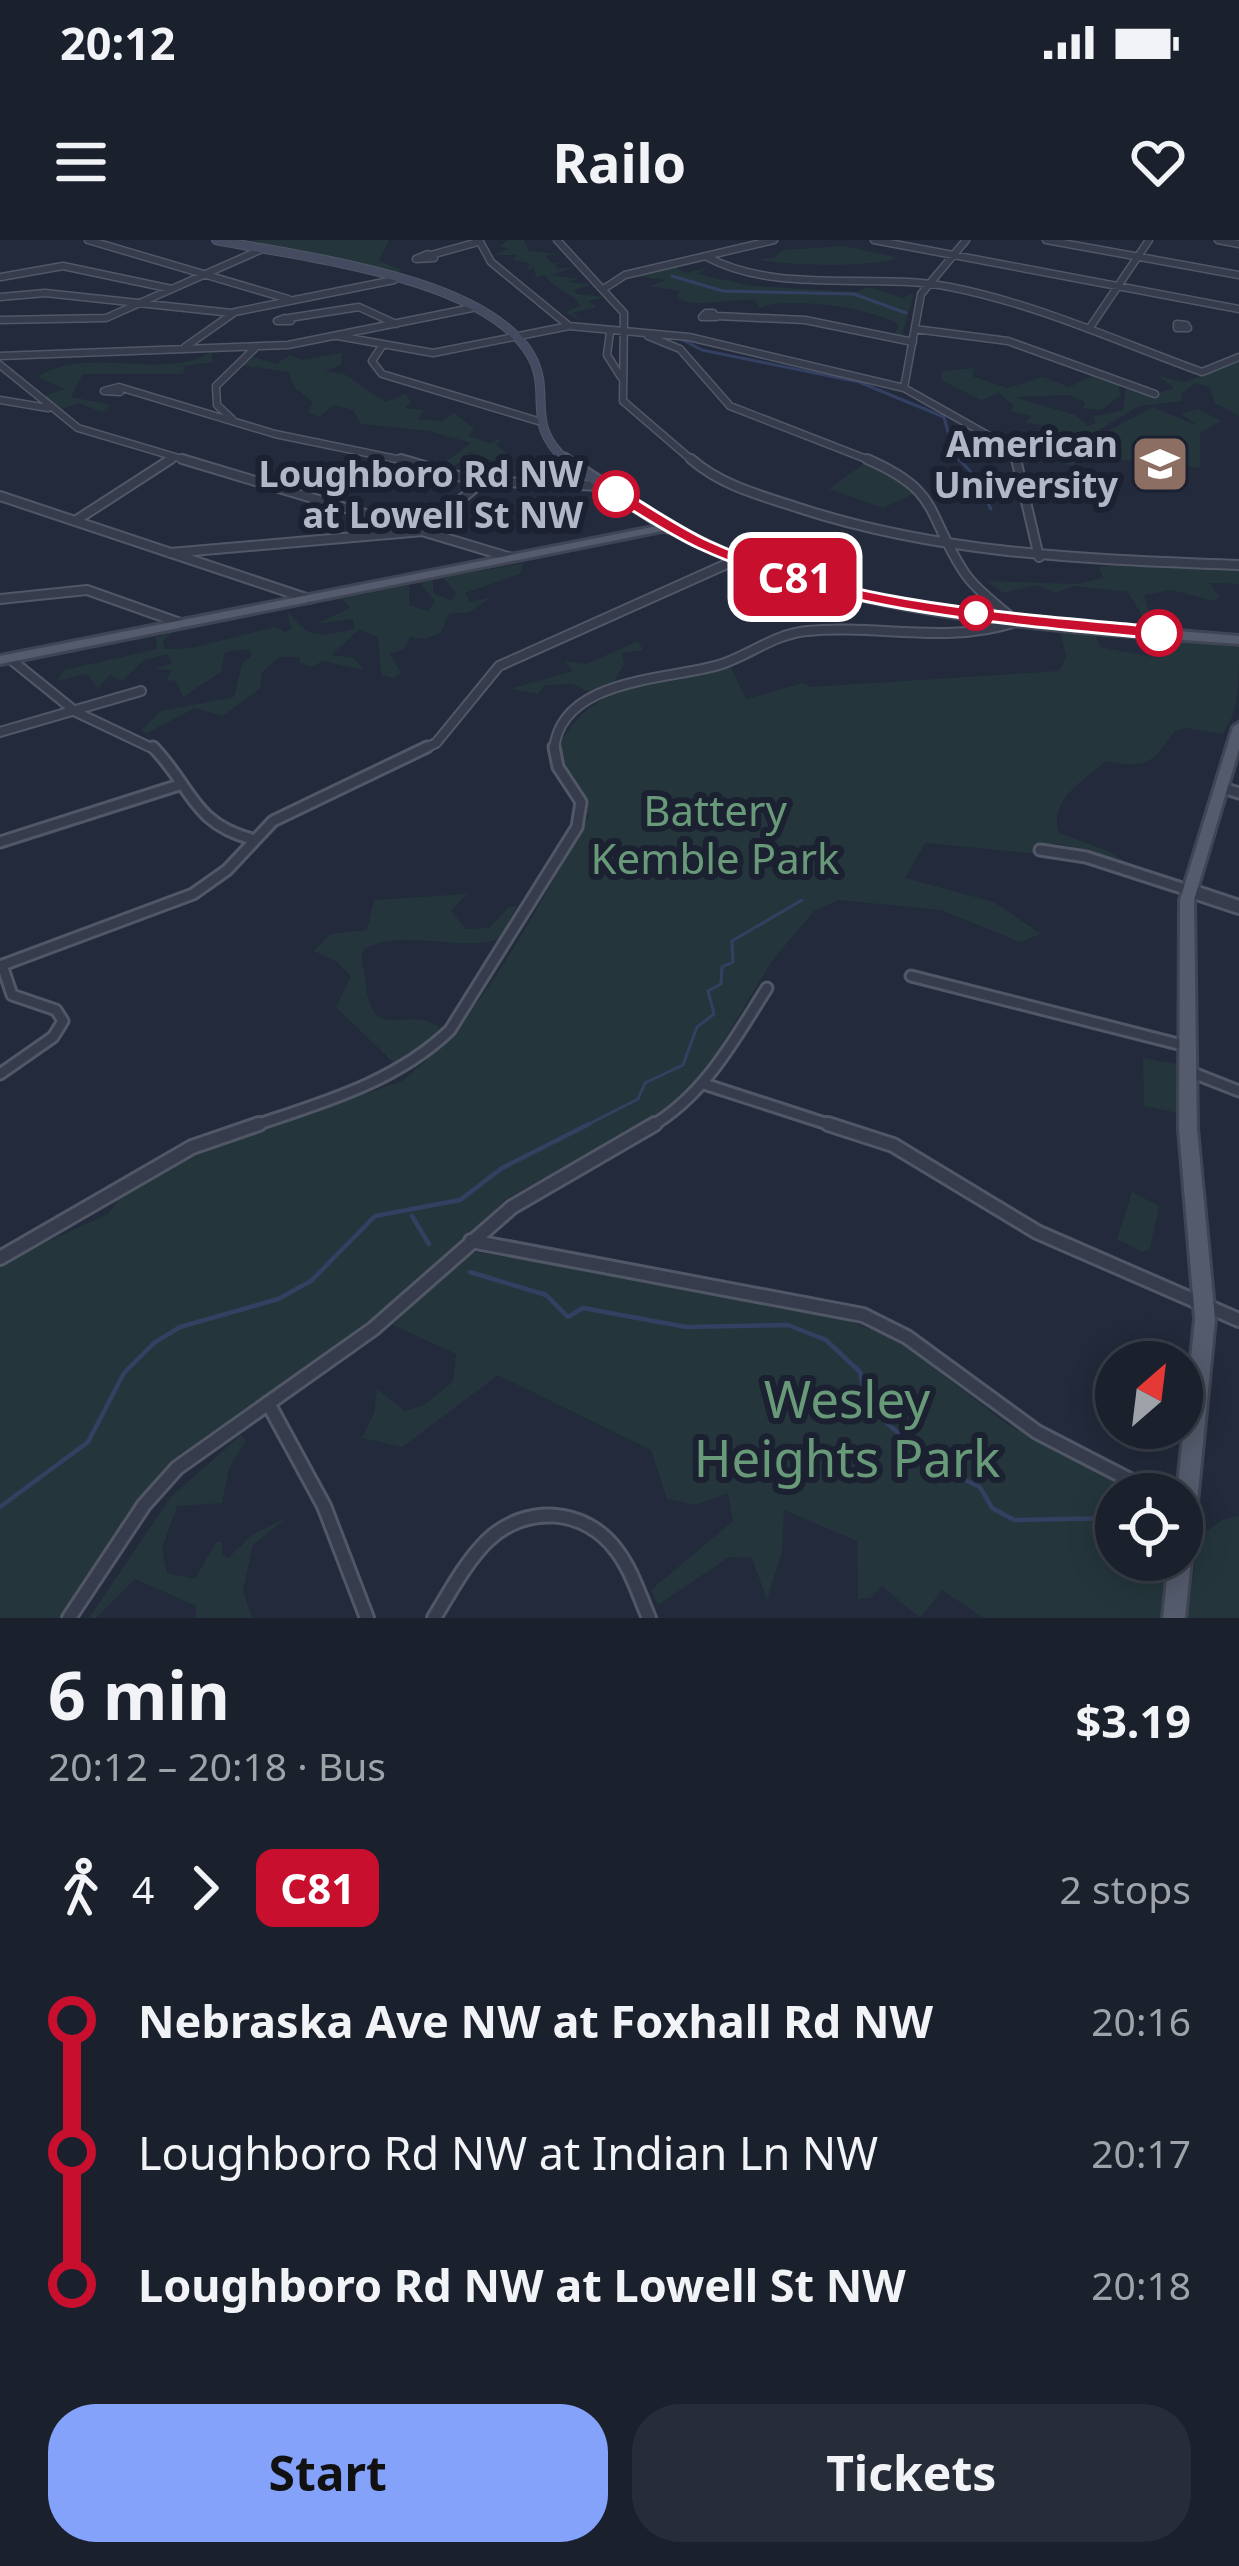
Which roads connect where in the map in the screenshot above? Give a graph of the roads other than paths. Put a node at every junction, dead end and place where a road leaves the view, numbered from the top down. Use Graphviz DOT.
graph roads {
  1 [pos="88,240"];
  2 [pos="557,240"];
  3 [pos="774,240"];
  4 [pos="874,240"];
  5 [pos="967,240"];
  6 [pos="1046,240"];
  7 [pos="1149,240"];
  8 [pos="1218,240"];
  9 [pos="230,241"];
  10 [pos="478,241"];
  11 [pos="1239,244"];
  12 [pos="260,250"];
  13 [pos="430,255"];
  14 [pos="953,255"];
  15 [pos="1138,256"];
  16 [pos="707,257"];
  17 [pos="206,274"];
  18 [pos="1239,275"];
  19 [pos="0,278"];
  20 [pos="394,280"];
  21 [pos="927,284"];
  22 [pos="1119,286"];
  23 [pos="605,288"];
  24 [pos="172,289"];
  25 [pos="0,297"];
  26 [pos="293,300"];
  27 [pos="1195,300"];
  28 [pos="142,303"];
  29 [pos="472,308"];
  30 [pos="1239,309"];
  31 [pos="232,313"];
  32 [pos="717,316"];
  33 [pos="289,318"];
  34 [pos="0,320"];
  35 [pos="396,324"];
  36 [pos="1182,324"];
  37 [pos="569,326"];
  38 [pos="915,329"];
  39 [pos="1089,329"];
  40 [pos="610,332"];
  41 [pos="624,334"];
  42 [pos="515,335"];
  43 [pos="648,335"];
  44 [pos="338,336"];
  45 [pos="913,342"];
  46 [pos="383,346"];
  47 [pos="184,347"];
  48 [pos="256,347"];
  49 [pos="1239,357"];
  50 [pos="0,361"];
  51 [pos="621,377"];
  52 [pos="904,388"];
  53 [pos="120,392"];
  54 [pos="1155,394"];
  55 [pos="0,400"];
  56 [pos="50,408"];
  57 [pos="538,421"];
  58 [pos="236,422"];
  59 [pos="175,457"];
  60 [pos="482,482"];
  61 [pos="603,486"];
  62 [pos="0,496"];
  63 [pos="75,521"];
  64 [pos="668,527"];
  65 [pos="423,531"];
  66 [pos="950,548"];
  67 [pos="170,553"];
  68 [pos="1039,557"];
  69 [pos="512,558"];
  70 [pos="738,559"];
  71 [pos="1239,565"];
  72 [pos="0,598"];
  73 [pos="309,598"];
  74 [pos="1016,619"];
  75 [pos="183,624"];
  76 [pos="1239,640"];
  77 [pos="5,659"];
  78 [pos="141,691"];
  79 [pos="75,711"];
  80 [pos="1239,728"];
  81 [pos="0,732"];
  82 [pos="178,785"];
  83 [pos="1220,787"];
  84 [pos="1239,793"];
  85 [pos="252,839"];
  86 [pos="0,842"];
  87 [pos="1040,850"];
  88 [pos="1188,890"];
  89 [pos="1239,907"];
  90 [pos="1,965"];
  91 [pos="910,976"];
  92 [pos="767,988"];
  93 [pos="1186,1046"];
  94 [pos="1186,1071"];
  95 [pos="0,1074"];
  96 [pos="704,1084"];
  97 [pos="1239,1090"];
  98 [pos="470,1241"];
  99 [pos="0,1258"];
  100 [pos="1205,1305"];
  101 [pos="1239,1320"];
  102 [pos="268,1403"];
  103 [pos="1117,1473"];
  104 [pos="1188,1473"];
  105 [pos="1178,1581"];
  106 [pos="69,1618"];
  107 [pos="367,1618"];
  108 [pos="434,1618"];
  109 [pos="649,1618"];
  110 [pos="1174,1618"];
  1 -- 17 [label="street"];
  2 -- 23 [label="street"];
  3 -- 16 [label="street"];
  4 -- 14 [label="street"];
  5 -- 14 [label="street"];
  6 -- 15 [label="street"];
  7 -- 15 [label="street"];
  8 -- 11 [label="street"];
  9 -- 12 [label="main road"];
  10 -- 13 [label="street"];
  10 -- 37 [label="street"];
  12 -- 17 [label="street"];
  12 -- 20 [label="main road"];
  14 -- 21 [label="street"];
  14 -- 22 [label="street"];
  15 -- 18 [label="street"];
  15 -- 22 [label="street"];
  16 -- 21 [label="street"];
  16 -- 23 [label="street"];
  17 -- 24 [label="street"];
  17 -- 26 [label="street"];
  19 -- 24 [label="street"];
  20 -- 26 [label="street"];
  20 -- 29 [label="main road"];
  21 -- 38 [label="street"];
  21 -- 39 [label="street"];
  22 -- 27 [label="street"];
  22 -- 39 [label="street"];
  23 -- 41 [label="street"];
  24 -- 28 [label="street"];
  25 -- 28 [label="street"];
  26 -- 31 [label="street"];
  27 -- 30 [label="street"];
  27 -- 36 [label="street"];
  28 -- 31 [label="street"];
  28 -- 34 [label="street"];
  29 -- 35 [label="street"];
  29 -- 42 [label="main road"];
  31 -- 47 [label="street"];
  32 -- 45 [label="street"];
  33 -- 35 [label="street"];
  35 -- 44 [label="street"];
  37 -- 40 [label="street"];
  37 -- 42 [label="street"];
  38 -- 45 [label="street"];
  38 -- 54 [label="street"];
  39 -- 49 [label="street"];
  40 -- 41 [label="street"];
  40 -- 51 [label="street"];
  41 -- 43 [label="street"];
  41 -- 51 [label="street"];
  42 -- 46 [label="street"];
  42 -- 57 [label="main road"];
  43 -- 52 [label="street"];
  43 -- 66 [label="street"];
  44 -- 46 [label="street"];
  44 -- 48 [label="street"];
  45 -- 52 [label="street"];
  46 -- 57 [label="street"];
  47 -- 48 [label="street"];
  47 -- 50 [label="street"];
  48 -- 58 [label="street"];
  50 -- 56 [label="street"];
  51 -- 66 [label="street"];
  52 -- 68 [label="street"];
  53 -- 58 [label="street"];
  55 -- 56 [label="street"];
  56 -- 59 [label="street"];
  57 -- 61 [label="main road"];
  58 -- 60 [label="street"];
  59 -- 63 [label="street"];
  59 -- 65 [label="street"];
  60 -- 61 [label="street"];
  60 -- 65 [label="street"];
  61 -- 64 [label="main road"];
  62 -- 63 [label="street"];
  63 -- 67 [label="street"];
  64 -- 69 [label="main road"];
  64 -- 70 [label="main road"];
  65 -- 67 [label="street"];
  65 -- 69 [label="street"];
  66 -- 68 [label="street"];
  66 -- 74 [label="street"];
  67 -- 73 [label="street"];
  68 -- 71 [label="street"];
  69 -- 73 [label="main road"];
  70 -- 74 [label="main road"];
  70 -- 85 [label="street"];
  72 -- 75 [label="street"];
  73 -- 75 [label="main road"];
  74 -- 76 [label="main road"];
  74 -- 99 [label="street"];
  75 -- 77 [label="main road"];
  77 -- 79 [label="street"];
  78 -- 79 [label="street"];
  79 -- 81 [label="street"];
  79 -- 82 [label="street"];
  80 -- 83 [label="main road"];
  82 -- 85 [label="street"];
  82 -- 86 [label="street"];
  83 -- 84 [label="street"];
  83 -- 88 [label="main road"];
  85 -- 90 [label="street"];
  87 -- 88 [label="street"];
  88 -- 89 [label="street"];
  88 -- 93 [label="main road"];
  90 -- 95 [label="street"];
  91 -- 93 [label="street"];
  92 -- 96 [label="street"];
  93 -- 94 [label="main road"];
  94 -- 97 [label="street"];
  94 -- 100 [label="main road"];
  96 -- 98 [label="street"];
  96 -- 100 [label="street"];
  98 -- 102 [label="street"];
  98 -- 103 [label="street"];
  100 -- 101 [label="street"];
  100 -- 104 [label="main road"];
  102 -- 106 [label="street"];
  102 -- 107 [label="street"];
  105 -- 110 [label="main road"];
  108 -- 109 [label="street"];
}
